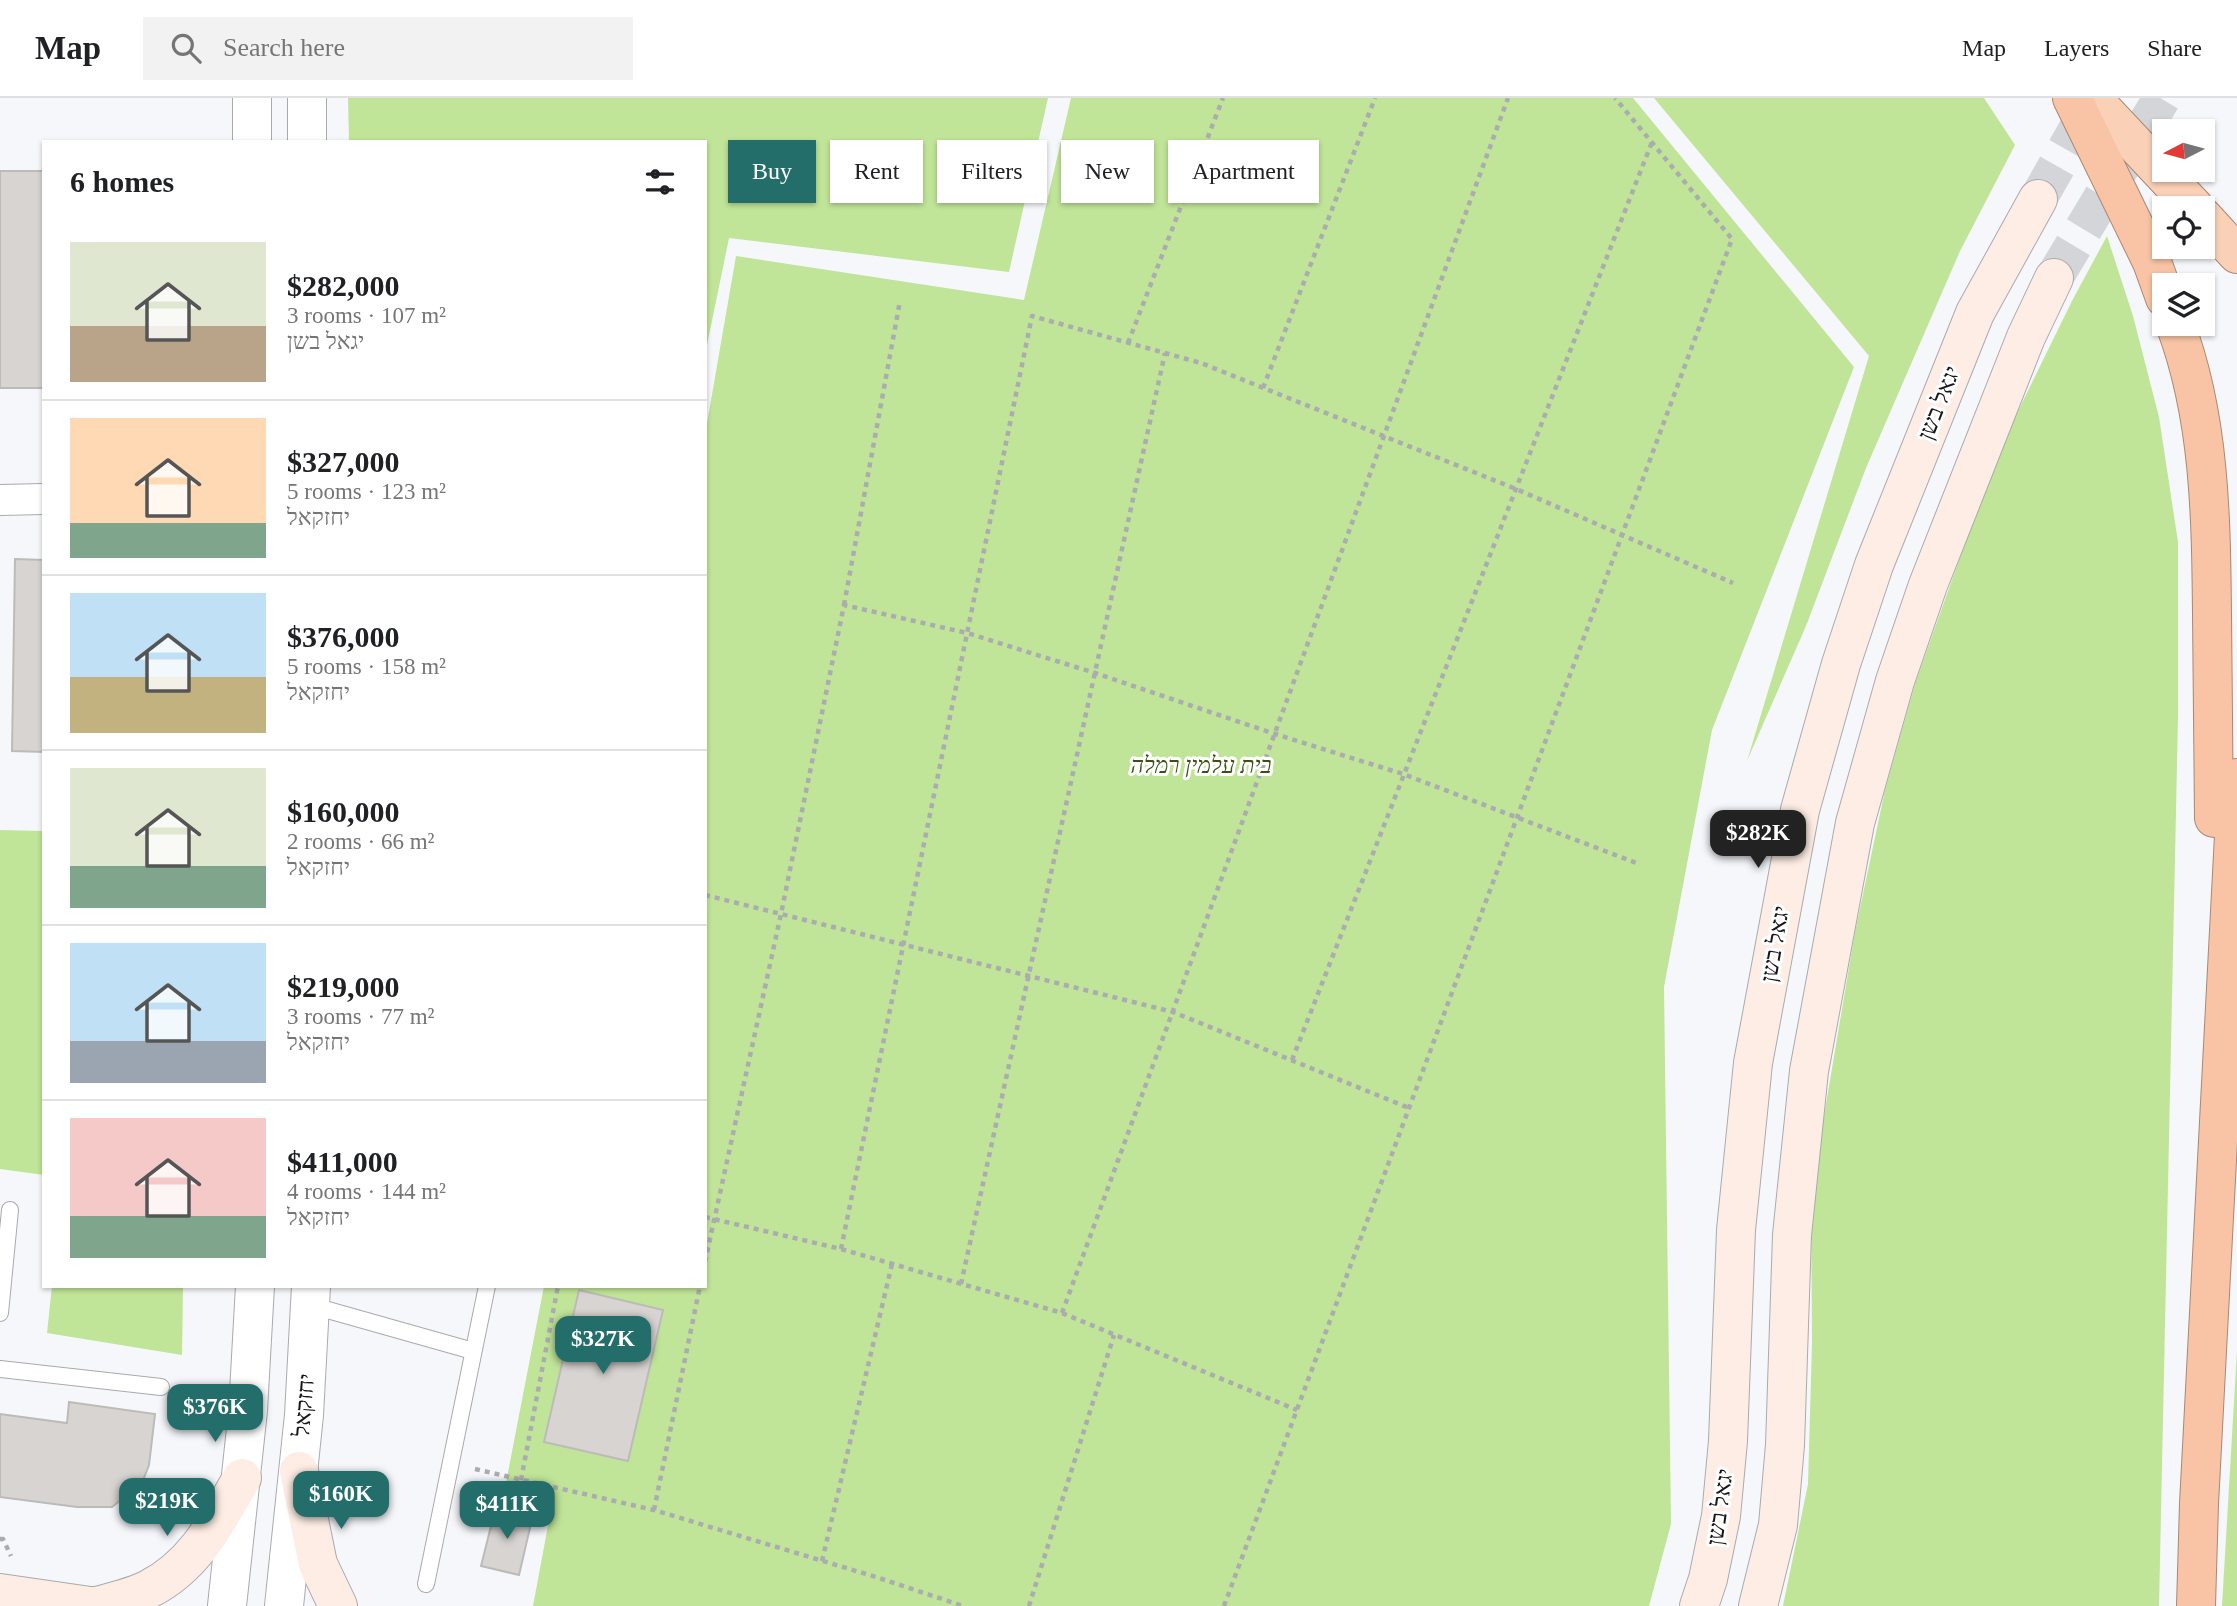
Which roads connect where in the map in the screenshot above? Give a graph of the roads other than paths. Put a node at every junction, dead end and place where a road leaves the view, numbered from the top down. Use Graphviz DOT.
graph roads {
  1 [pos="252,98"];
  2 [pos="307,98"];
  3 [pos="2072,98"];
  4 [pos="2092,98"];
  5 [pos="252,140"];
  6 [pos="307,140"];
  7 [pos="2184,196"];
  8 [pos="2038,199"];
  9 [pos="2215,230"];
  10 [pos="2237,254"];
  11 [pos="2155,273"];
  12 [pos="2054,278"];
  13 [pos="2179,336"];
  14 [pos="42,499"];
  15 [pos="0,500"];
  16 [pos="2237,778"];
  17 [pos="2217,1141"];
  18 [pos="10,1210"];
  19 [pos="256,1288"];
  20 [pos="487,1288"];
  21 [pos="310,1295"];
  22 [pos="0,1313"];
  23 [pos="473,1351"];
  24 [pos="0,1369"];
  25 [pos="161,1387"];
  26 [pos="299,1471"];
  27 [pos="242,1478"];
  28 [pos="426,1584"];
  29 [pos="0,1593"];
  30 [pos="90,1606"];
  31 [pos="97,1606"];
  32 [pos="227,1606"];
  33 [pos="284,1606"];
  34 [pos="338,1606"];
  35 [pos="1699,1606"];
  36 [pos="1759,1606"];
  37 [pos="2196,1606"];
  1 -- 5 [label="street"];
  2 -- 6 [label="street"];
  3 -- 11 [label="highway"];
  4 -- 7 [label="highway"];
  8 -- 35 [label="main road, יגאל בשן"];
  9 -- 10 [label="highway"];
  12 -- 36 [label="main road"];
  13 -- 17 [label="highway"];
  14 -- 15 [label="street"];
  16 -- 17 [label="highway"];
  17 -- 37 [label="highway"];
  18 -- 22 [label="lane"];
  19 -- 27 [label="street"];
  20 -- 23 [label="lane"];
  21 -- 23 [label="lane"];
  21 -- 26 [label="street, יחזקאל"];
  23 -- 28 [label="lane"];
  24 -- 25 [label="lane"];
  26 -- 33 [label="street, יחזקאל"];
  26 -- 34 [label="main road"];
  27 -- 31 [label="main road"];
  27 -- 32 [label="street"];
  29 -- 30 [label="main road"];
}
